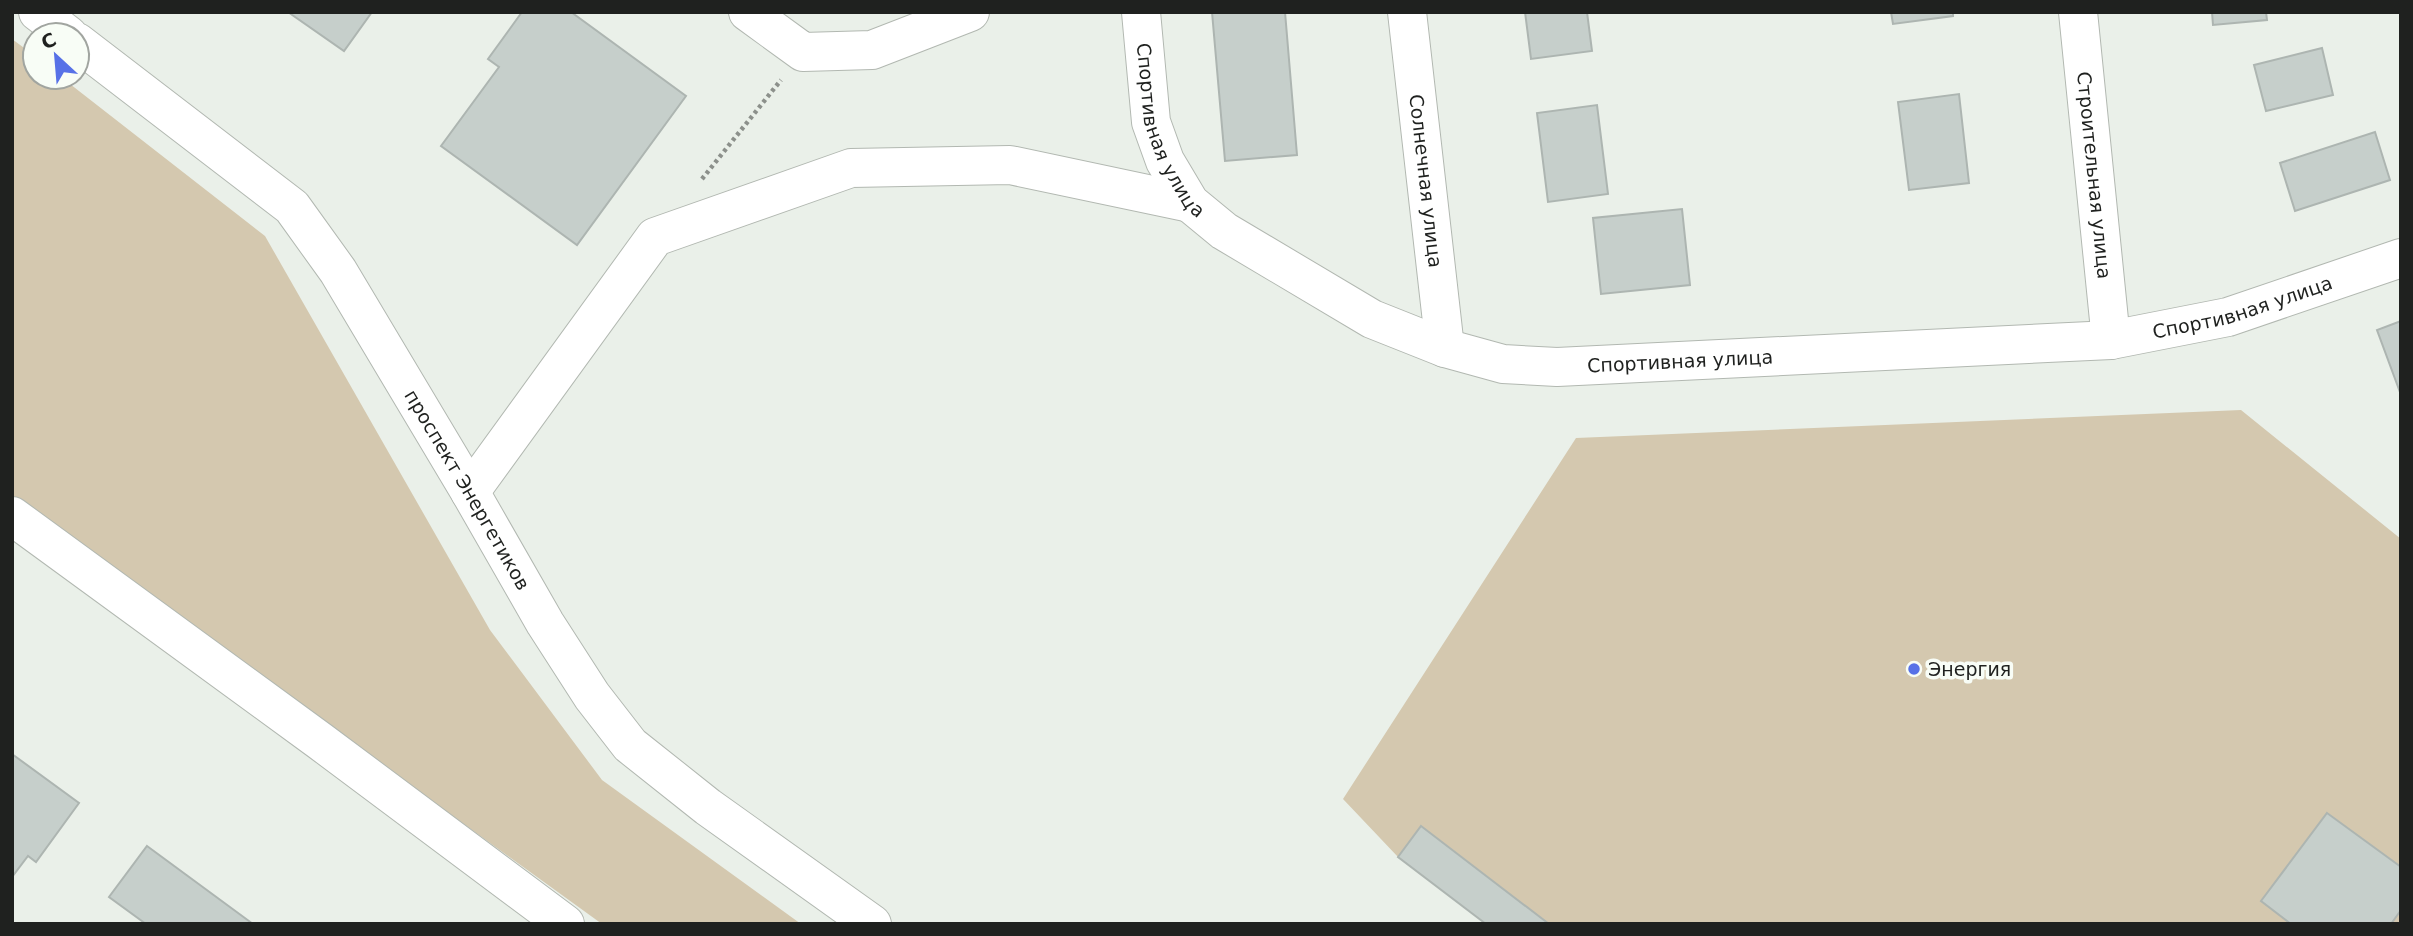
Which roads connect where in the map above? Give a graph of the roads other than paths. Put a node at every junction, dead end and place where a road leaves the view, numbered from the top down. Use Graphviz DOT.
graph roads {
  1 [pos="748,12"];
  2 [pos="970,12"];
  3 [pos="1141,12"];
  4 [pos="1407,12"];
  5 [pos="2078,12"];
  6 [pos="91,53"];
  7 [pos="1191,203"];
  8 [pos="2401,258"];
  9 [pos="2111,340"];
  10 [pos="1445,348"];
  11 [pos="470,492"];
  12 [pos="12,516"];
  13 [pos="565,924"];
  14 [pos="872,924"];
  1 -- 2 [label="street"];
  3 -- 7 [label="street, Спортивная улица"];
  4 -- 10 [label="street, Солнечная улица"];
  5 -- 9 [label="street, Строительная улица"];
  6 -- 11 [label="street, проспект Энергетиков"];
  7 -- 10 [label="street, Спортивная улица"];
  7 -- 11 [label="street"];
  8 -- 9 [label="street, Спортивная улица"];
  9 -- 10 [label="street, Спортивная улица"];
  11 -- 14 [label="street, проспект Энергетиков"];
  12 -- 13 [label="street"];
}
